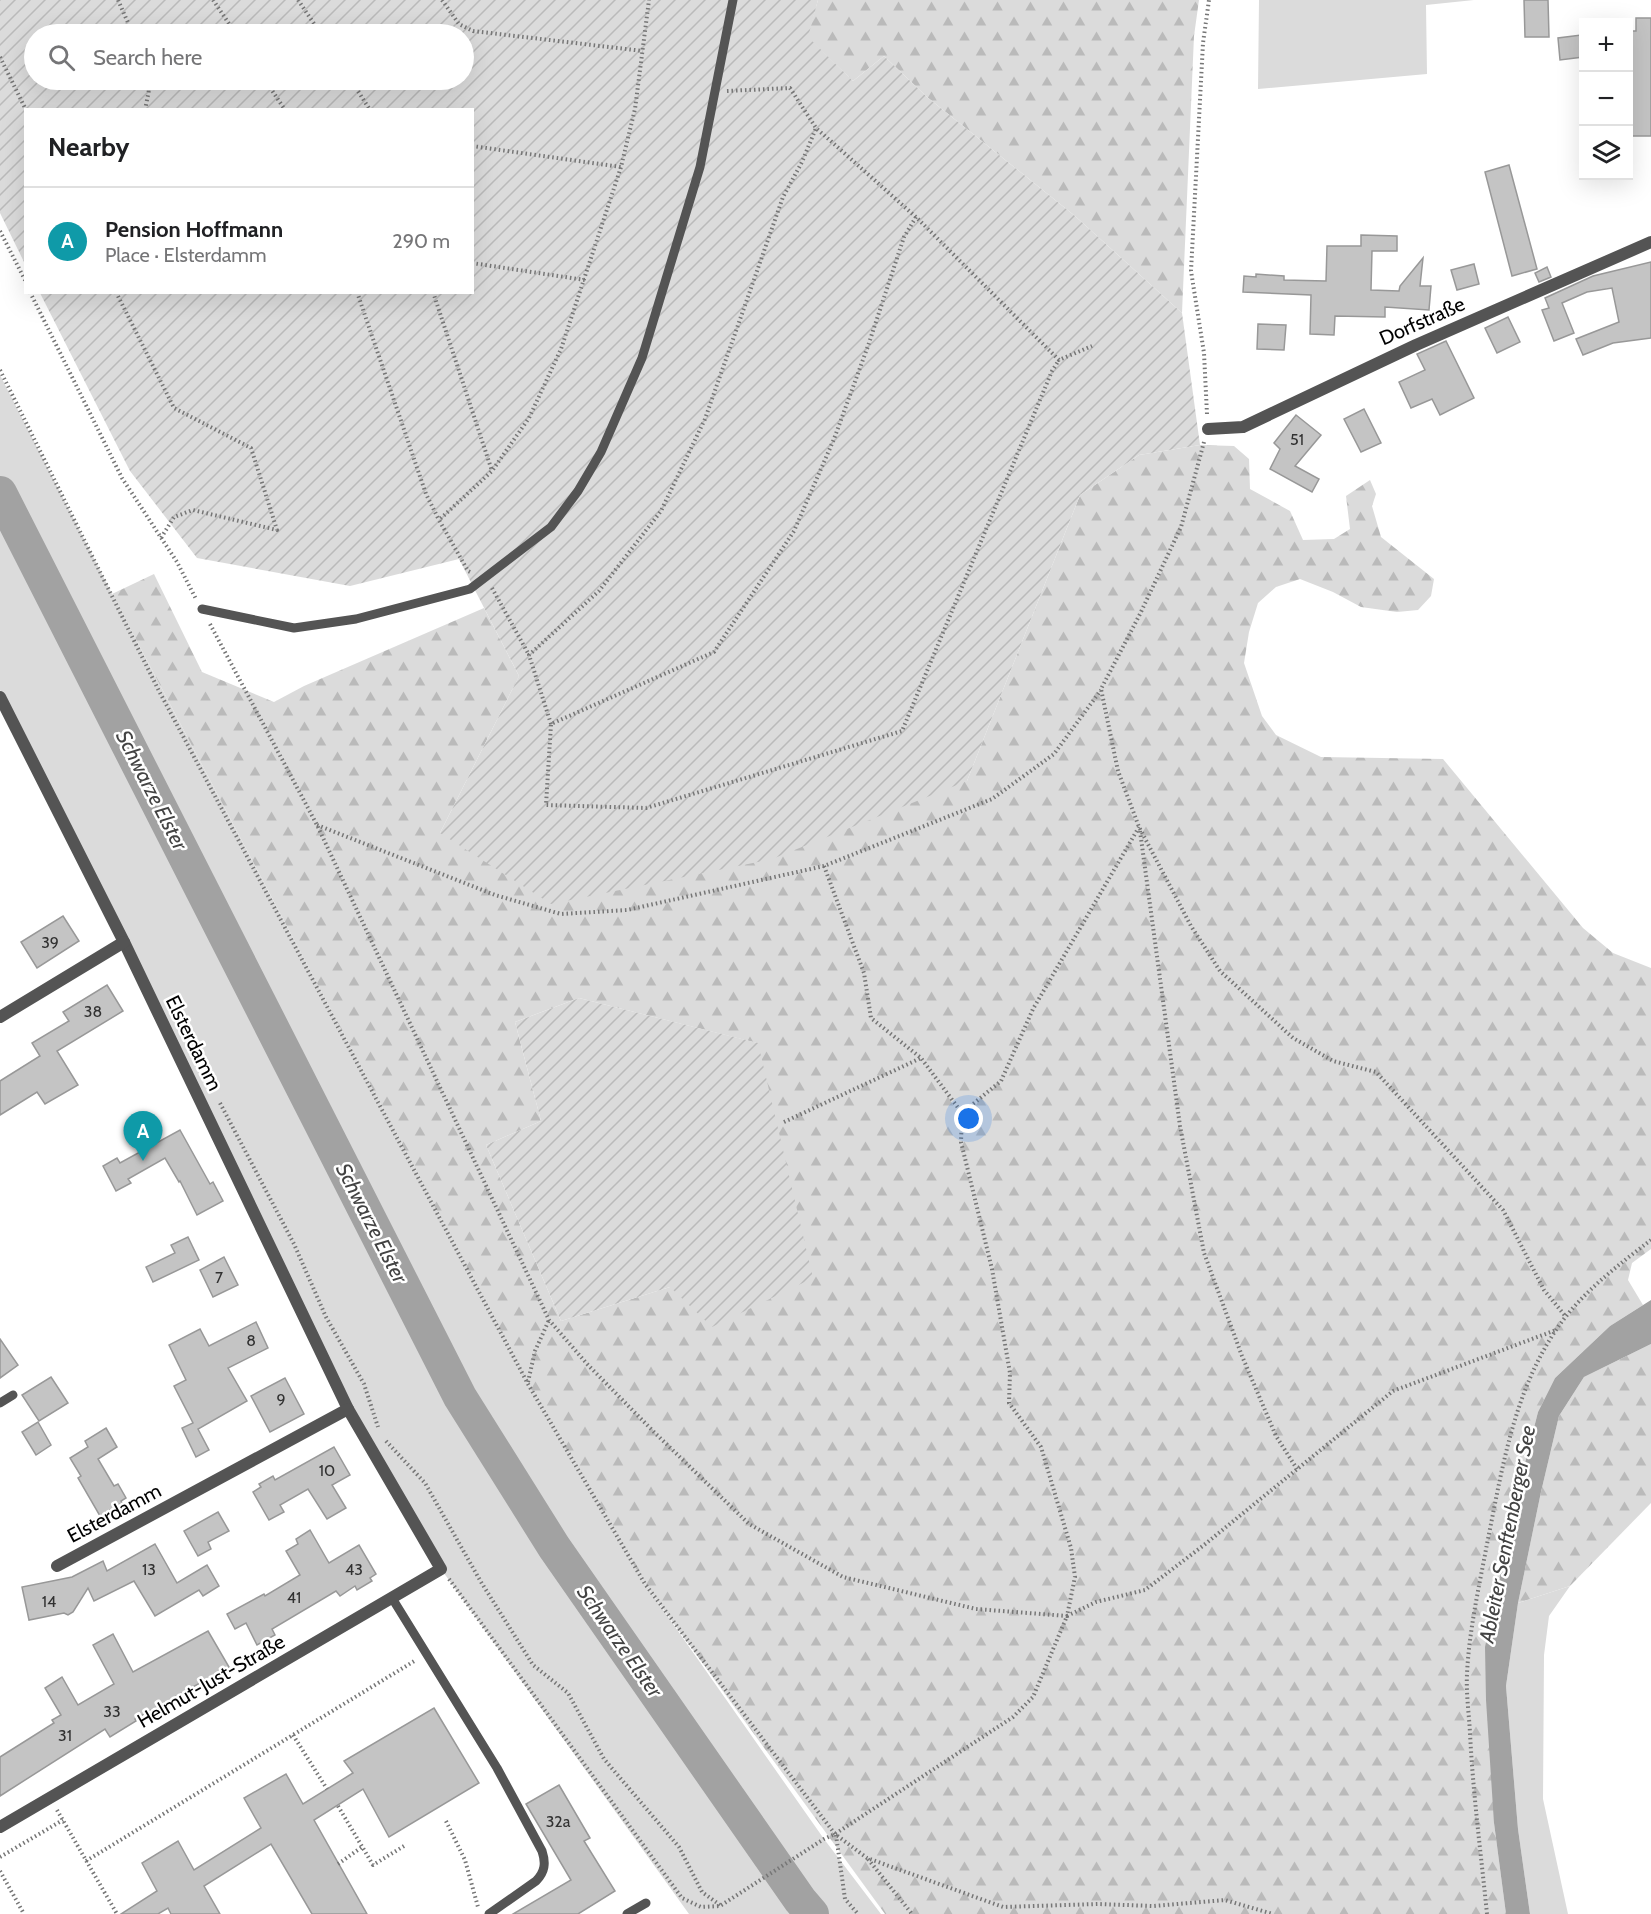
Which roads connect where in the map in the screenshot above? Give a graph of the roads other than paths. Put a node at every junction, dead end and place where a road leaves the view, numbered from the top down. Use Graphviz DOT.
graph roads {
  1 [pos="733,0"];
  2 [pos="1651,242"];
  3 [pos="1208,429"];
  4 [pos="202,609"];
  5 [pos="0,697"];
  6 [pos="124,942"];
  7 [pos="0,1017"];
  8 [pos="13,1395"];
  9 [pos="0,1403"];
  10 [pos="348,1409"];
  11 [pos="57,1566"];
  12 [pos="441,1569"];
  13 [pos="392,1598"];
  14 [pos="0,1827"];
  15 [pos="646,1903"];
  16 [pos="489,1914"];
  17 [pos="627,1914"];
  1 -- 4 [label="lane"];
  2 -- 3 [label="street, Dorfstraße"];
  5 -- 6 [label="street, Elsterdamm"];
  6 -- 7 [label="street"];
  6 -- 10 [label="street, Elsterdamm"];
  8 -- 9 [label="lane"];
  10 -- 11 [label="street, Elsterdamm"];
  10 -- 12 [label="street, Elsterdamm"];
  12 -- 13 [label="street, Helmut-Just-Straße"];
  13 -- 14 [label="street, Helmut-Just-Straße"];
  13 -- 16 [label="lane"];
  15 -- 17 [label="lane"];
}
